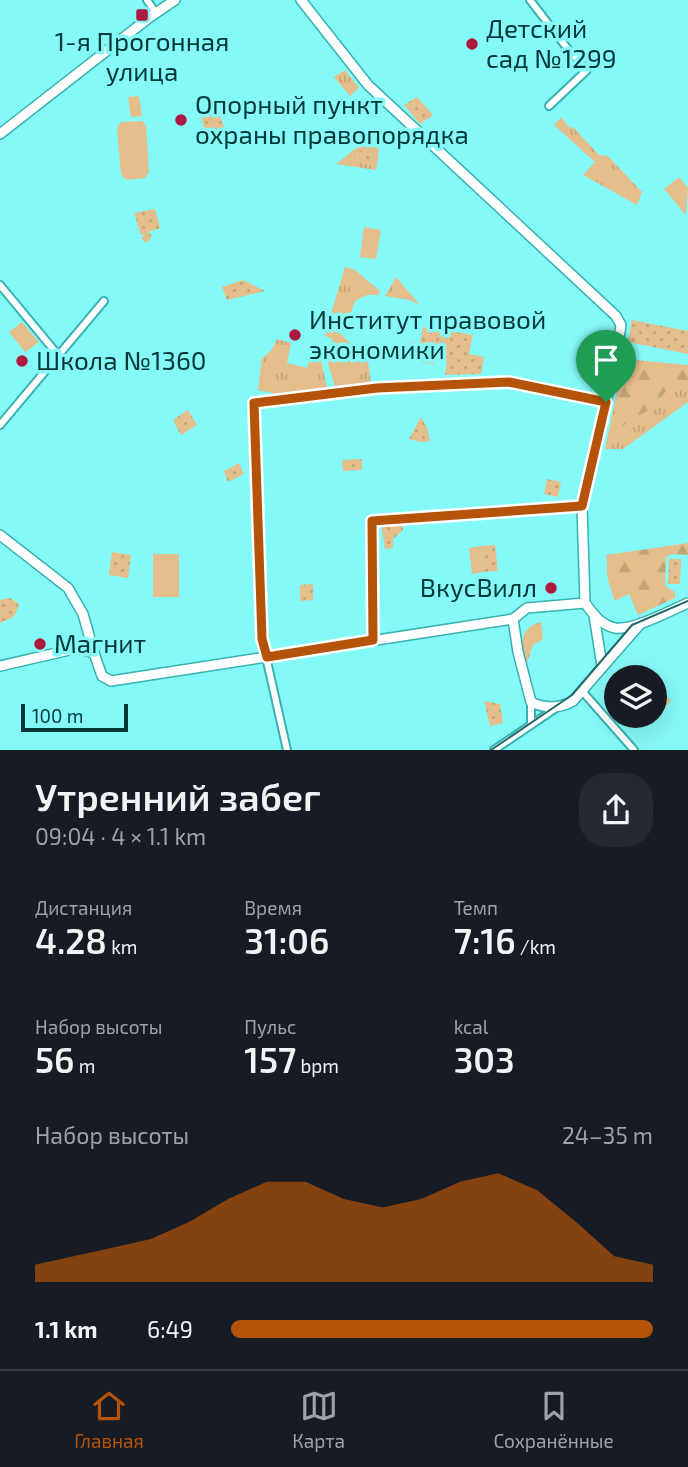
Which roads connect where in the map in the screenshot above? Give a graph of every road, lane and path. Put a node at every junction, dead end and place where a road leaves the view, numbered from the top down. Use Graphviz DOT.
graph roads {
  1 [pos="147,0"];
  2 [pos="176,0"];
  3 [pos="301,0"];
  4 [pos="530,0"];
  5 [pos="156,12"];
  6 [pos="549,106"];
  7 [pos="0,134"];
  8 [pos="0,285"];
  9 [pos="104,301"];
  10 [pos="58,355"];
  11 [pos="606,402"];
  12 [pos="0,425"];
  13 [pos="582,506"];
  14 [pos="0,535"];
  15 [pos="585,603"];
  16 [pos="688,603"];
  17 [pos="594,615"];
  18 [pos="513,619"];
  19 [pos="641,623"];
  20 [pos="373,640"];
  21 [pos="93,653"];
  22 [pos="267,657"];
  23 [pos="0,666"];
  24 [pos="602,666"];
  25 [pos="582,691"];
  26 [pos="531,702"];
  27 [pos="558,708"];
  28 [pos="531,723"];
  29 [pos="287,750"];
  30 [pos="494,750"];
  31 [pos="634,750"];
  1 -- 5 [label="street"];
  2 -- 5 [label="street"];
  3 -- 11 [label="street"];
  4 -- 6 [label="street"];
  5 -- 7 [label="street"];
  8 -- 10 [label="street"];
  9 -- 10 [label="street"];
  10 -- 12 [label="street"];
  11 -- 13 [label="street"];
  11 -- 22 [label="street"];
  13 -- 15 [label="street"];
  13 -- 20 [label="street"];
  14 -- 21 [label="street"];
  15 -- 17 [label="street"];
  15 -- 18 [label="street"];
  16 -- 19 [label="street"];
  17 -- 19 [label="street"];
  17 -- 24 [label="street"];
  18 -- 20 [label="street"];
  18 -- 26 [label="street"];
  19 -- 24 [label="street"];
  20 -- 22 [label="street"];
  21 -- 22 [label="street"];
  21 -- 23 [label="street"];
  22 -- 29 [label="street"];
  24 -- 25 [label="street"];
  25 -- 27 [label="street"];
  25 -- 31 [label="street"];
  26 -- 27 [label="street"];
  26 -- 28 [label="street"];
  27 -- 28 [label="street"];
  28 -- 30 [label="street"];
}
